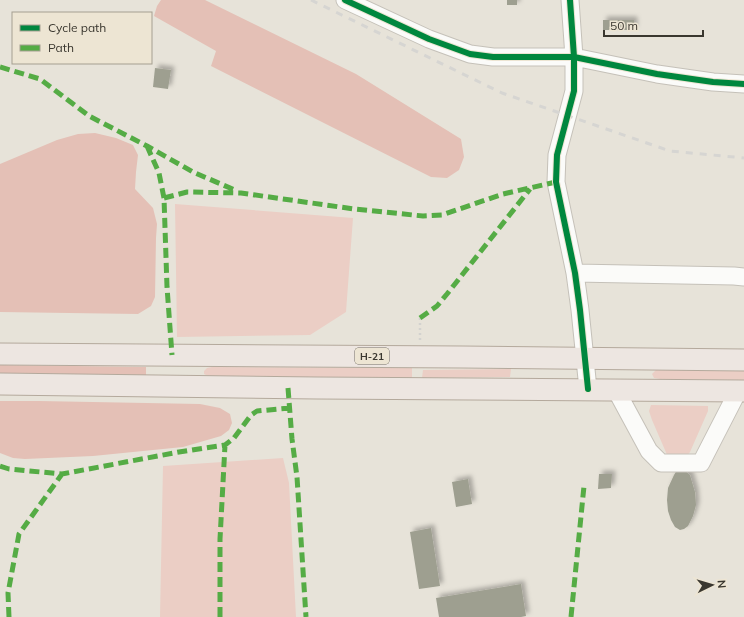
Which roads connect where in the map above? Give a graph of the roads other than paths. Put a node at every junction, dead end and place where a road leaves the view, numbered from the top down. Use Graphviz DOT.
graph roads {
  1 [pos="345,0"];
  2 [pos="570,0"];
  3 [pos="574,56"];
  4 [pos="744,84"];
  5 [pos="574,272"];
  6 [pos="744,277"];
  7 [pos="0,354"];
  8 [pos="585,358"];
  9 [pos="744,360"];
  10 [pos="0,384"];
  11 [pos="588,389"];
  12 [pos="616,390"];
  13 [pos="741,391"];
  1 -- 3 [label="street"];
  2 -- 3 [label="street"];
  3 -- 4 [label="street"];
  3 -- 5 [label="street"];
  5 -- 6 [label="street"];
  5 -- 8 [label="street"];
  7 -- 8 [label="main road, Н-21"];
  8 -- 9 [label="main road, Н-21"];
  8 -- 11 [label="street"];
  10 -- 11 [label="main road"];
  11 -- 12 [label="main road"];
  12 -- 13 [label="main road"];
  12 -- 13 [label="street"];
}
